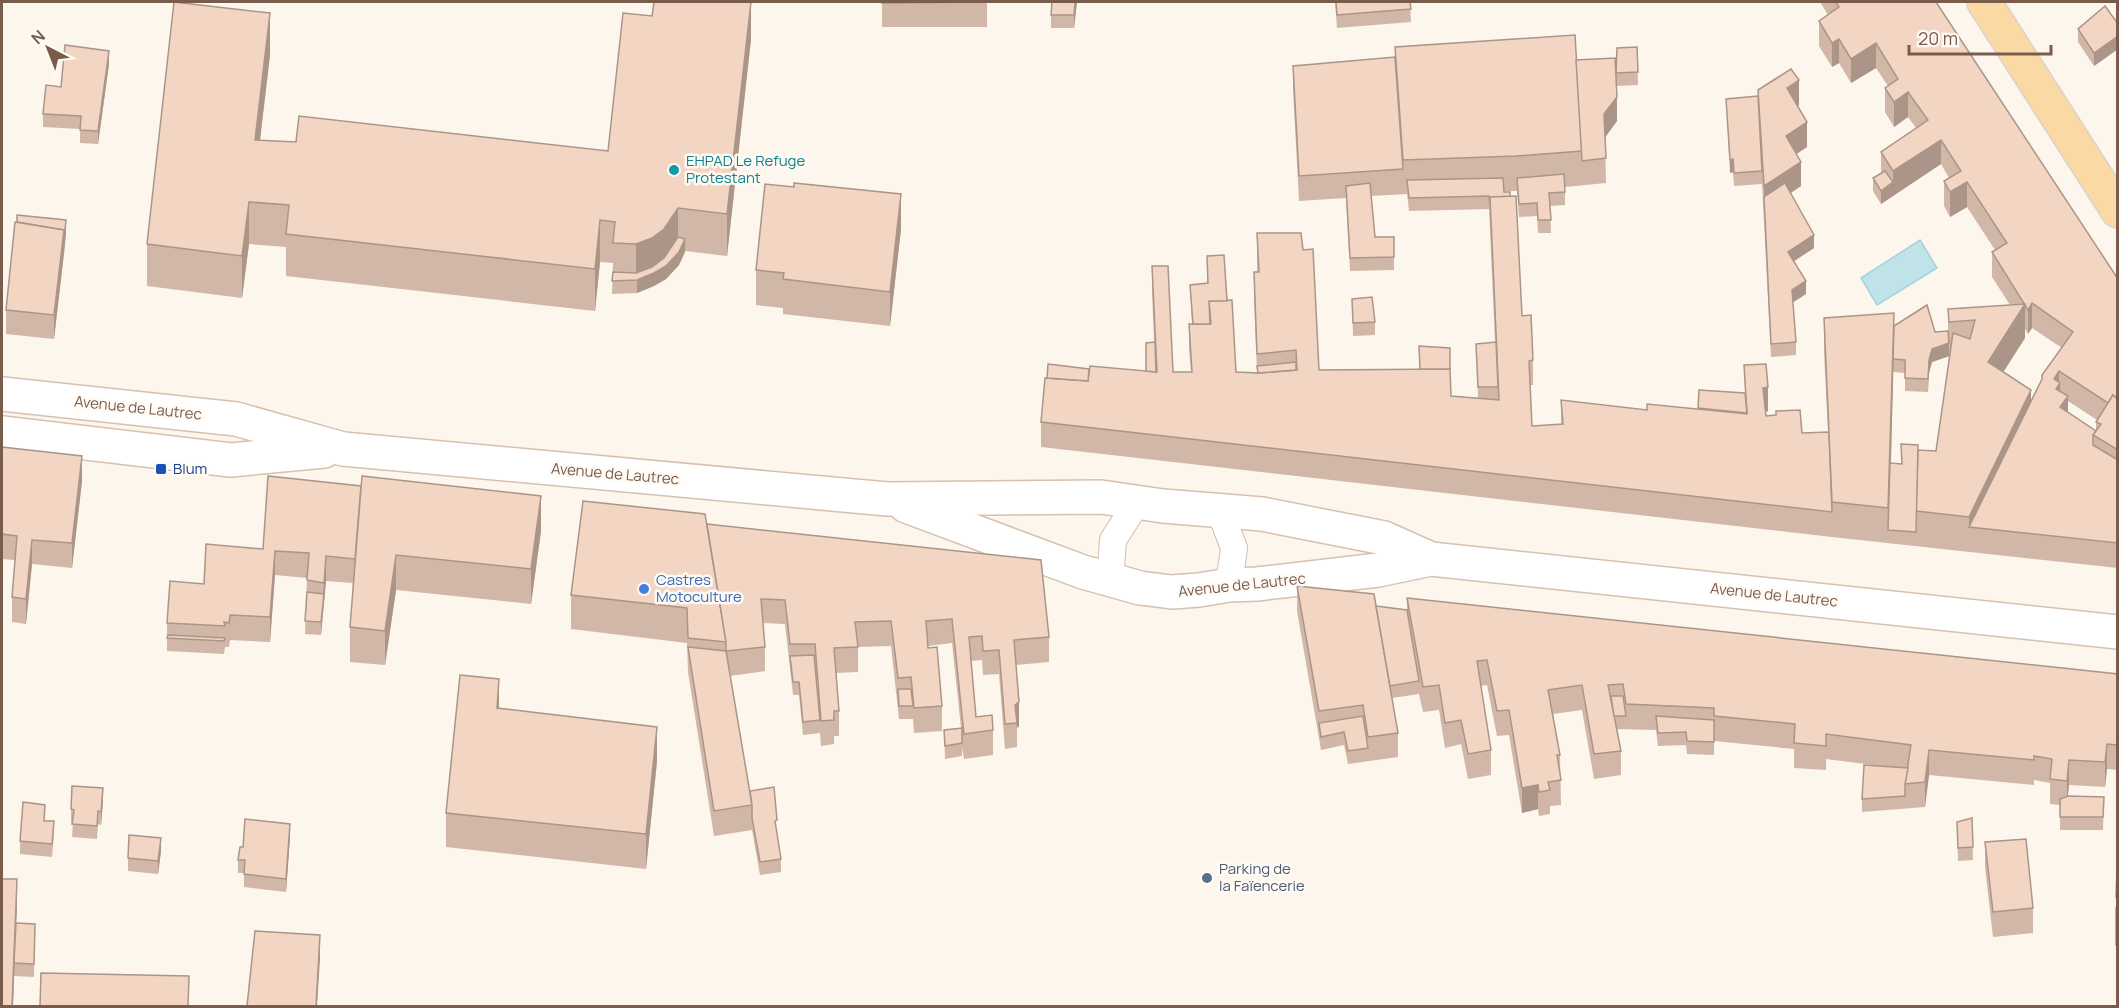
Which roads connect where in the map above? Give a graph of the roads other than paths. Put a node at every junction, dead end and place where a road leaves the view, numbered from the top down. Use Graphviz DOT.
graph roads {
  1 [pos="1984,2"];
  2 [pos="2118,211"];
  3 [pos="2,394"];
  4 [pos="2,433"];
  5 [pos="343,449"];
  6 [pos="887,499"];
  7 [pos="1138,501"];
  8 [pos="1220,511"];
  9 [pos="1431,559"];
  10 [pos="1110,580"];
  11 [pos="1229,585"];
  12 [pos="2118,632"];
  1 -- 2 [label="main road"];
  3 -- 5 [label="main road, Avenue de Lautrec"];
  4 -- 5 [label="main road, Avenue de Lautrec"];
  5 -- 6 [label="main road, Avenue de Lautrec"];
  6 -- 7 [label="main road, Avenue de Lautrec"];
  6 -- 10 [label="main road, Avenue de Lautrec"];
  7 -- 8 [label="main road, Avenue de Lautrec"];
  7 -- 10 [label="lane"];
  8 -- 9 [label="main road, Avenue de Lautrec"];
  8 -- 11 [label="lane"];
  9 -- 11 [label="main road, Avenue de Lautrec"];
  9 -- 12 [label="main road, Avenue de Lautrec"];
  10 -- 11 [label="main road, Avenue de Lautrec"];
}
